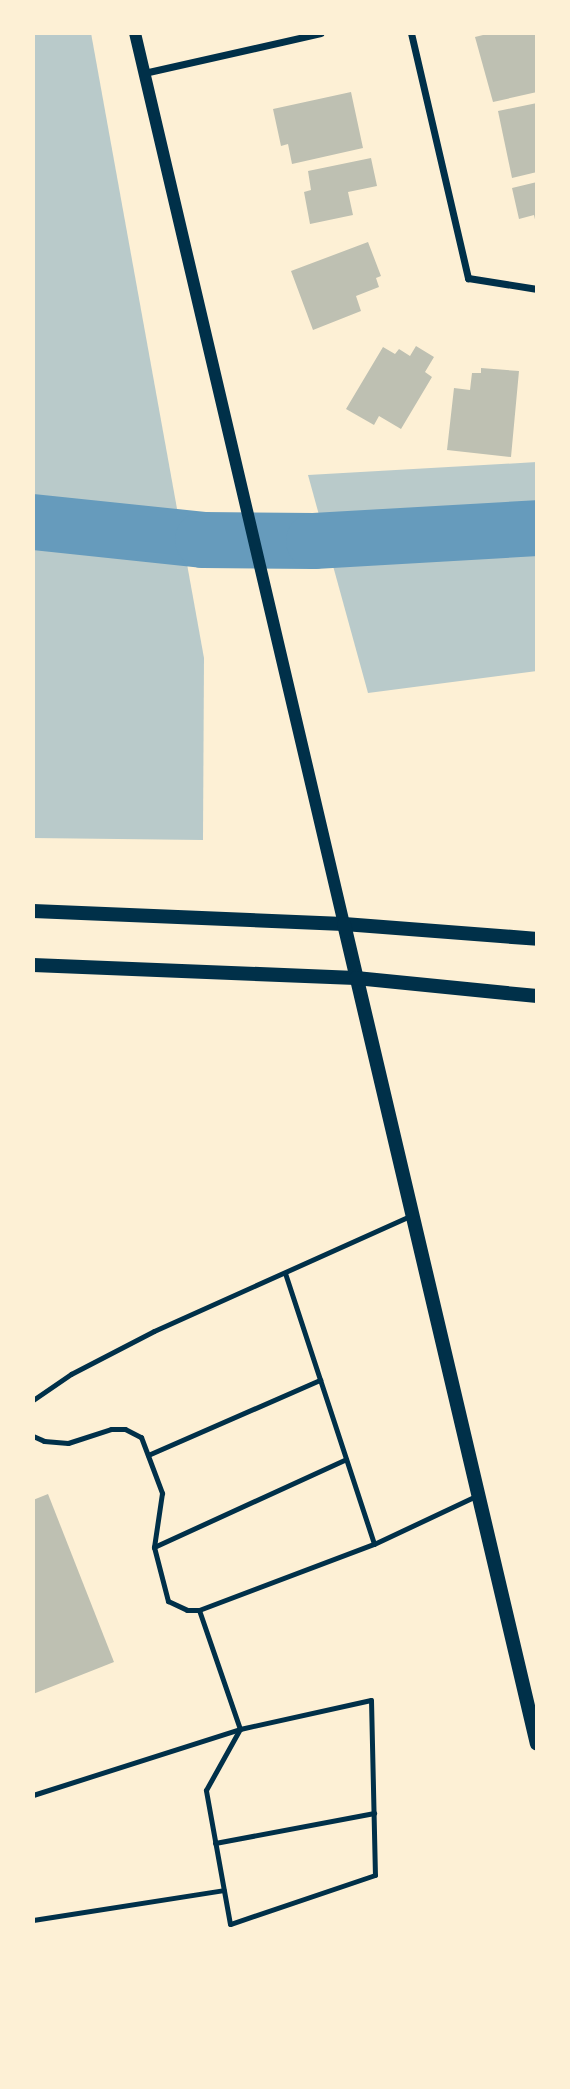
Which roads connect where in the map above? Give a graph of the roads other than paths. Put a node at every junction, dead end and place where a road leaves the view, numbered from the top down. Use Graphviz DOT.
graph roads {
  1 [pos="135,33"];
  2 [pos="321,33"];
  3 [pos="411,33"];
  4 [pos="144,74"];
  5 [pos="537,289"];
  6 [pos="33,911"];
  7 [pos="344,924"];
  8 [pos="537,939"];
  9 [pos="33,965"];
  10 [pos="356,978"];
  11 [pos="537,996"];
  12 [pos="412,1215"];
  13 [pos="285,1273"];
  14 [pos="320,1380"];
  15 [pos="33,1400"];
  16 [pos="33,1436"];
  17 [pos="148,1455"];
  18 [pos="346,1460"];
  19 [pos="478,1496"];
  20 [pos="374,1544"];
  21 [pos="154,1547"];
  22 [pos="199,1610"];
  23 [pos="240,1729"];
  24 [pos="537,1744"];
  25 [pos="33,1795"];
  26 [pos="374,1813"];
  27 [pos="215,1843"];
  28 [pos="224,1890"];
  29 [pos="33,1920"];
  1 -- 4 [label="street"];
  2 -- 4 [label="street"];
  3 -- 5 [label="street"];
  4 -- 7 [label="street"];
  6 -- 7 [label="main road"];
  7 -- 8 [label="main road"];
  7 -- 10 [label="main road"];
  9 -- 10 [label="main road"];
  10 -- 11 [label="main road"];
  10 -- 12 [label="main road"];
  12 -- 13 [label="lane"];
  12 -- 19 [label="main road"];
  13 -- 14 [label="lane"];
  13 -- 15 [label="lane"];
  14 -- 17 [label="lane"];
  14 -- 18 [label="lane"];
  16 -- 17 [label="lane"];
  17 -- 21 [label="lane"];
  18 -- 20 [label="lane"];
  18 -- 21 [label="lane"];
  19 -- 20 [label="lane"];
  19 -- 24 [label="main road"];
  20 -- 22 [label="lane"];
  21 -- 22 [label="lane"];
  22 -- 23 [label="lane"];
  23 -- 25 [label="lane"];
  23 -- 26 [label="lane"];
  23 -- 27 [label="lane"];
  26 -- 27 [label="lane"];
  26 -- 28 [label="lane"];
  27 -- 28 [label="lane"];
  28 -- 29 [label="lane"];
}
